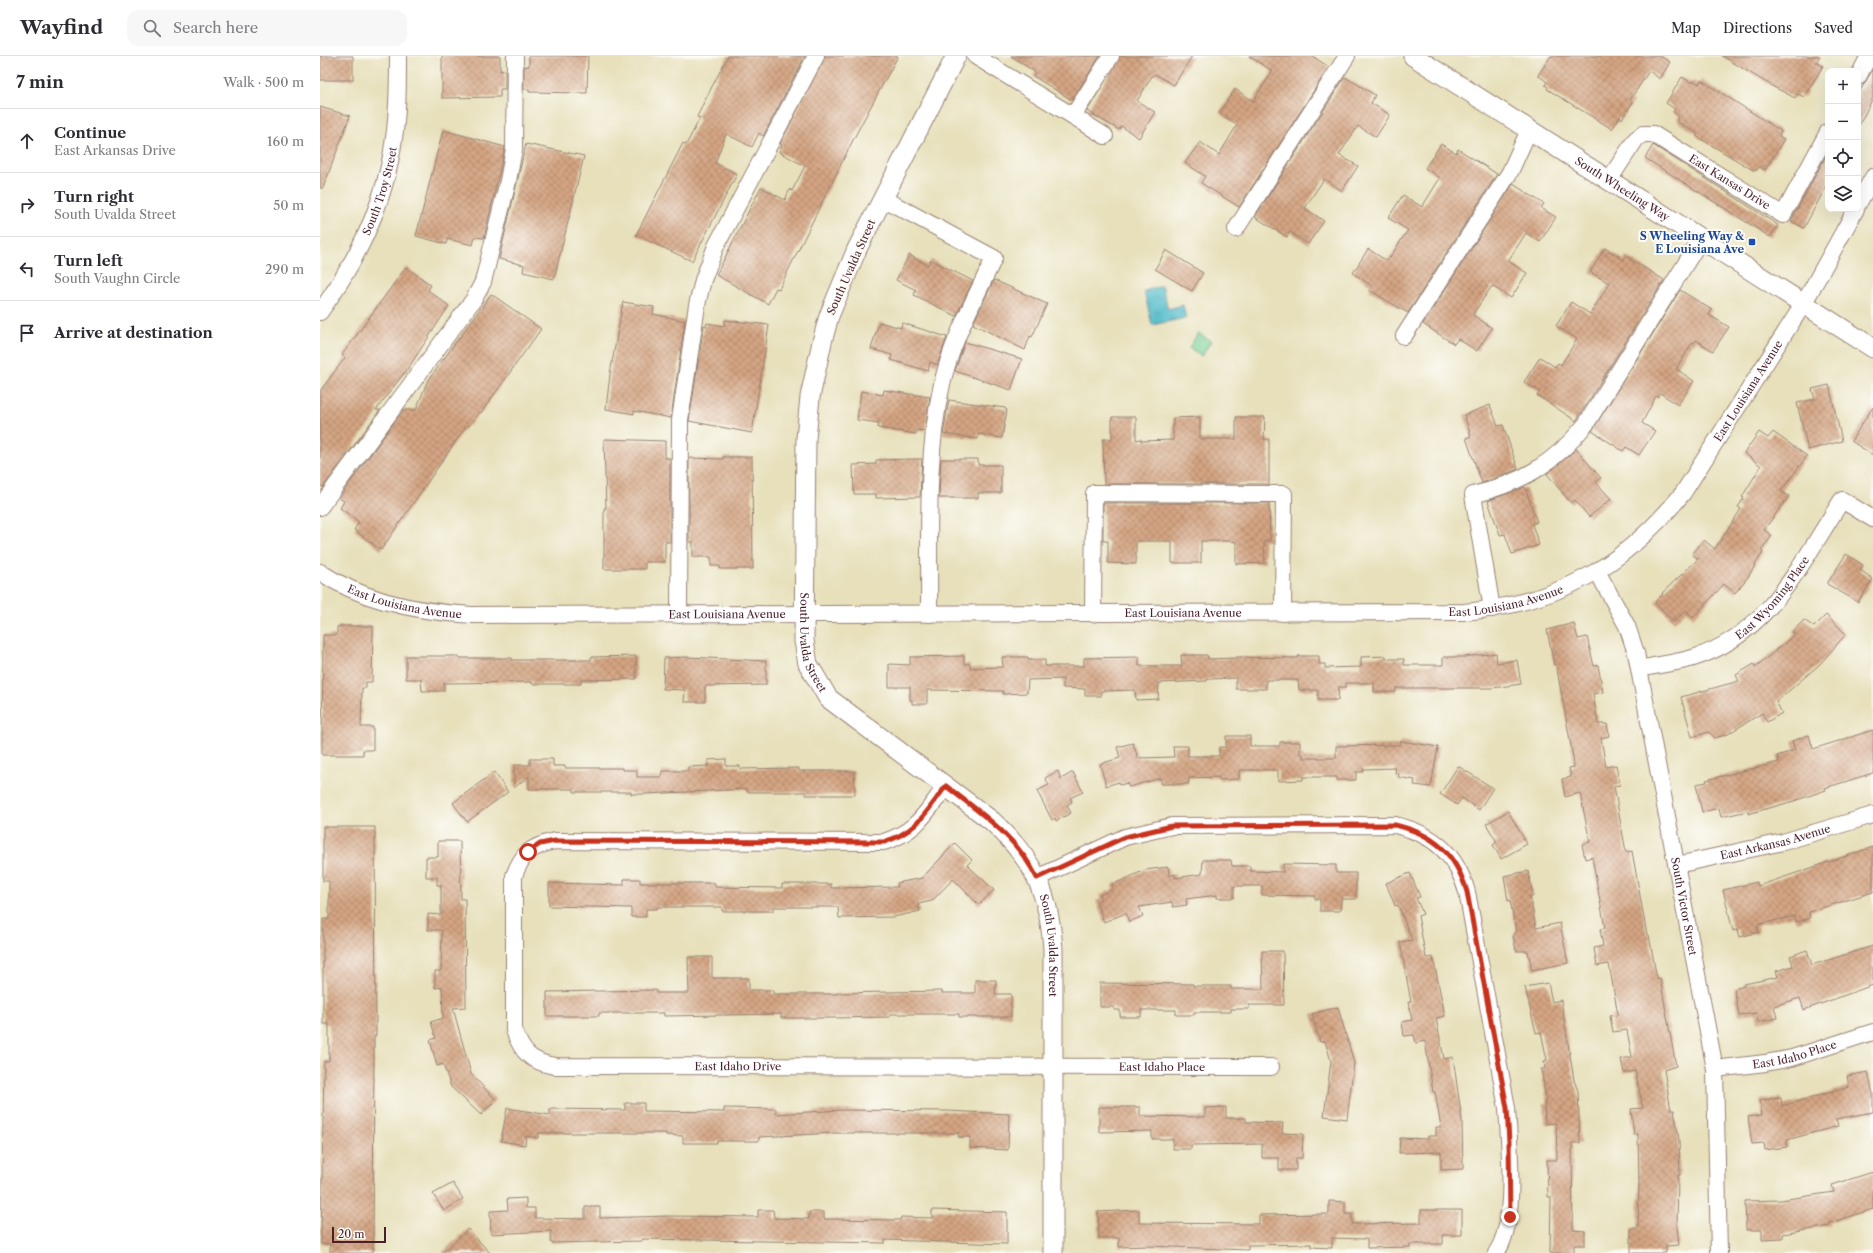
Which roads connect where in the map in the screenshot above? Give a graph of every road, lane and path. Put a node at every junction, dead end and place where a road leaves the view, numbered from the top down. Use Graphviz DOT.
graph roads {
  1 [pos="398,56"];
  2 [pos="515,56"];
  3 [pos="816,56"];
  4 [pos="956,56"];
  5 [pos="975,56"];
  6 [pos="1111,56"];
  7 [pos="1347,56"];
  8 [pos="1413,56"];
  9 [pos="1869,56"];
  10 [pos="1861,71"];
  11 [pos="1073,116"];
  12 [pos="1530,130"];
  13 [pos="1105,136"];
  14 [pos="1825,137"];
  15 [pos="1873,177"];
  16 [pos="1609,180"];
  17 [pos="882,198"];
  18 [pos="1861,199"];
  19 [pos="1854,212"];
  20 [pos="1236,229"];
  21 [pos="1701,239"];
  22 [pos="1804,303"];
  23 [pos="320,312"];
  24 [pos="1404,336"];
  25 [pos="1873,348"];
  26 [pos="320,507"];
  27 [pos="1873,519"];
  28 [pos="1598,571"];
  29 [pos="320,572"];
  30 [pos="1492,609"];
  31 [pos="1284,613"];
  32 [pos="929,614"];
  33 [pos="1093,614"];
  34 [pos="680,615"];
  35 [pos="804,615"];
  36 [pos="1640,669"];
  37 [pos="946,786"];
  38 [pos="1873,815"];
  39 [pos="1677,865"];
  40 [pos="1037,878"];
  41 [pos="1873,1032"];
  42 [pos="1053,1067"];
  43 [pos="1271,1067"];
  44 [pos="1714,1068"];
  45 [pos="1052,1253"];
  46 [pos="1496,1253"];
  47 [pos="1719,1253"];
  1 -- 23 [label="street, South Troy Street"];
  2 -- 26 [label="street"];
  3 -- 34 [label="street"];
  4 -- 17 [label="street, South Uvalda Street"];
  5 -- 11 [label="street"];
  6 -- 11 [label="street"];
  7 -- 20 [label="street"];
  8 -- 12 [label="street, South Wheeling Way"];
  9 -- 10 [label="street"];
  11 -- 13 [label="street"];
  12 -- 16 [label="street, South Wheeling Way"];
  12 -- 24 [label="street"];
  14 -- 16 [label="street, East Kansas Drive"];
  15 -- 18 [label="street"];
  16 -- 21 [label="street, South Wheeling Way"];
  17 -- 32 [label="street"];
  17 -- 35 [label="street, South Uvalda Street"];
  19 -- 22 [label="street, East Louisiana Avenue"];
  21 -- 22 [label="street, South Wheeling Way"];
  21 -- 30 [label="street"];
  22 -- 25 [label="street, South Wheeling Way"];
  22 -- 28 [label="street, East Louisiana Avenue"];
  27 -- 36 [label="street, East Wyoming Place"];
  28 -- 30 [label="street, East Louisiana Avenue"];
  28 -- 36 [label="street, South Victor Street"];
  29 -- 34 [label="street, East Louisiana Avenue"];
  30 -- 31 [label="street, East Louisiana Avenue"];
  31 -- 33 [label="street, East Louisiana Avenue"];
  31 -- 33 [label="street"];
  32 -- 33 [label="street, East Louisiana Avenue"];
  32 -- 35 [label="street, East Louisiana Avenue"];
  34 -- 35 [label="street, East Louisiana Avenue"];
  35 -- 37 [label="street, South Uvalda Street"];
  36 -- 39 [label="street, South Victor Street"];
  37 -- 40 [label="street, South Uvalda Street"];
  37 -- 42 [label="street, East Idaho Drive"];
  38 -- 39 [label="street, East Arkansas Avenue"];
  39 -- 44 [label="street, South Victor Street"];
  40 -- 42 [label="street, South Uvalda Street"];
  40 -- 46 [label="street"];
  41 -- 44 [label="street, East Idaho Place"];
  42 -- 43 [label="street, East Idaho Place"];
  42 -- 45 [label="street, South Uvalda Street"];
  44 -- 47 [label="street, South Victor Street"];
}
